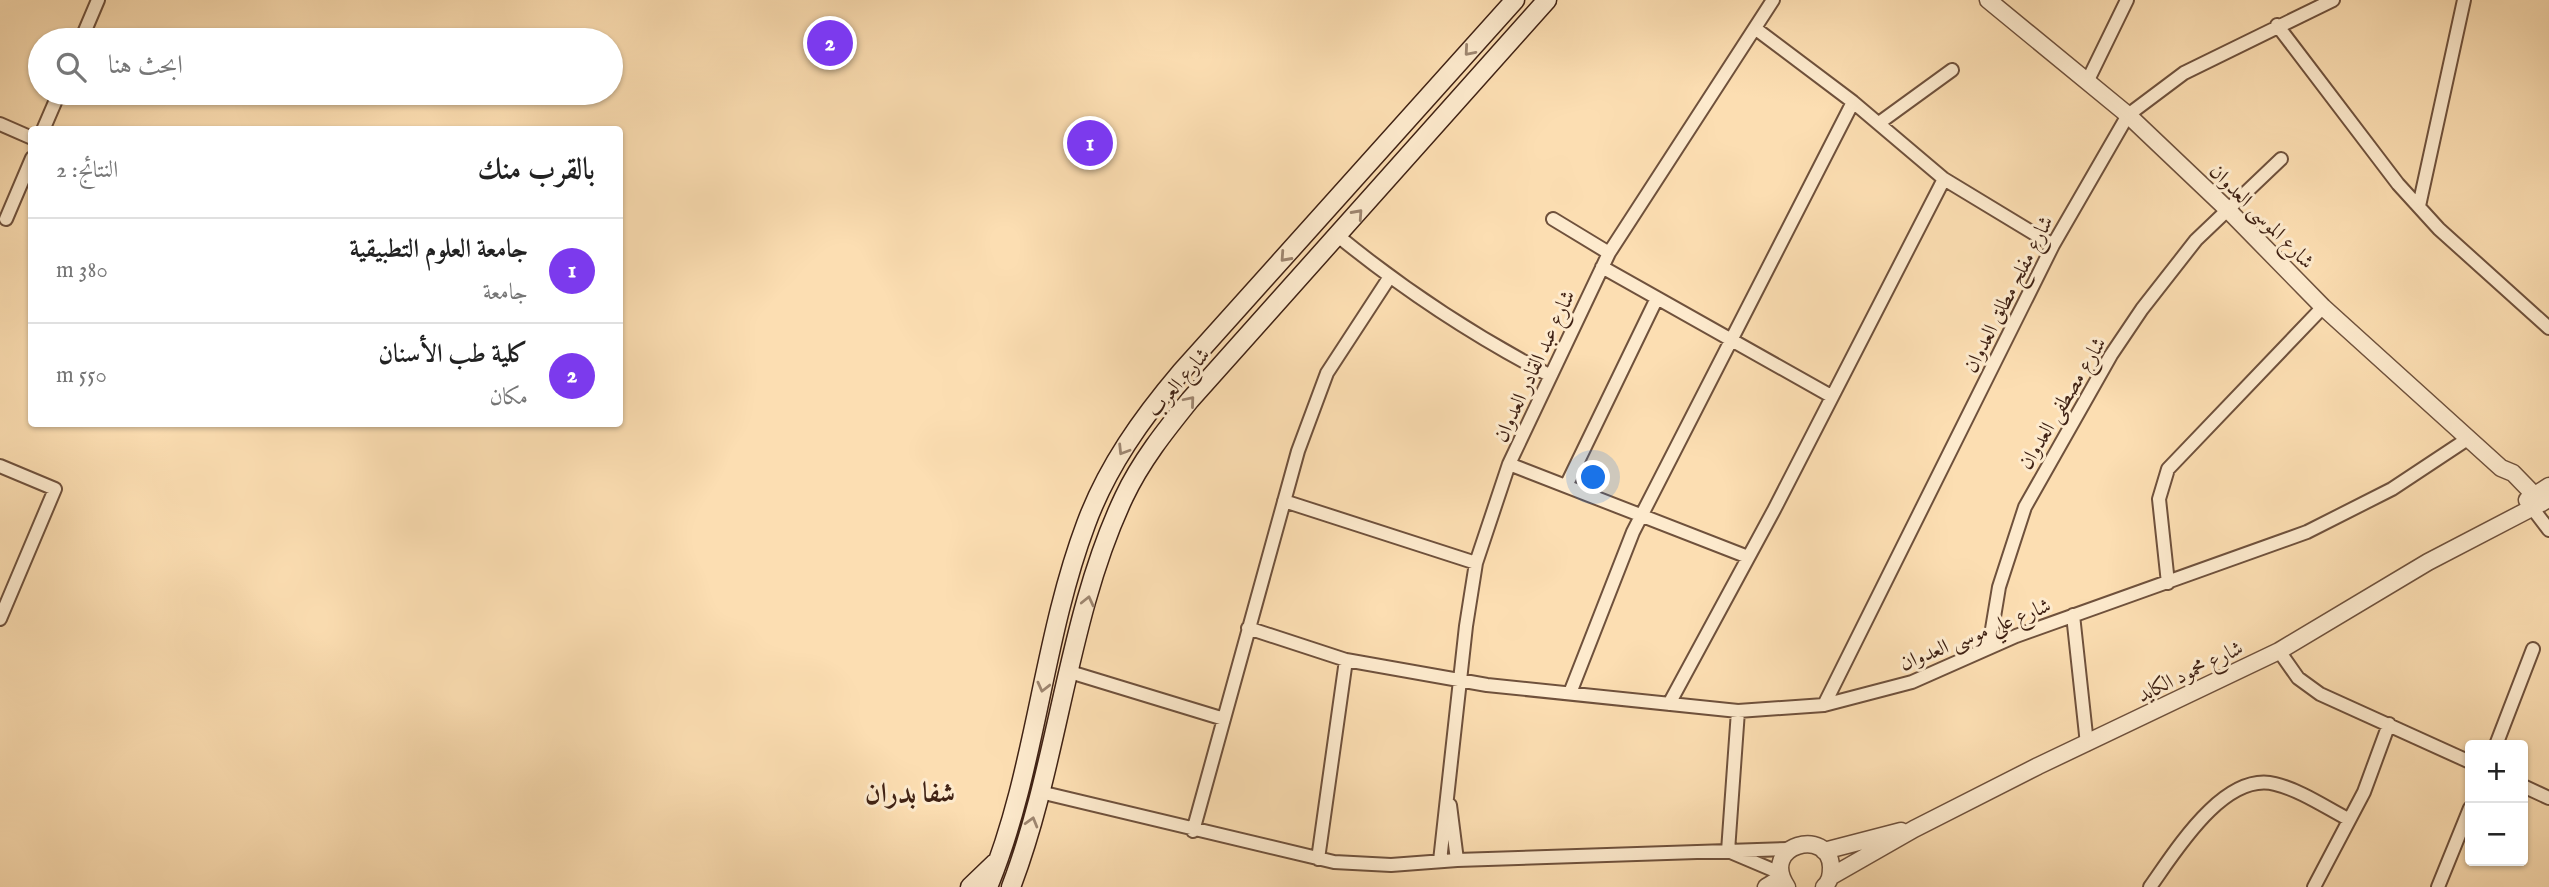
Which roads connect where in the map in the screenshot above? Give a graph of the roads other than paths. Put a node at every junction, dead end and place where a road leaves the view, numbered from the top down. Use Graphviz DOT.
graph roads {
  1 [pos="98,0"];
  2 [pos="1514,0"];
  3 [pos="1547,0"];
  4 [pos="1773,0"];
  5 [pos="1988,0"];
  6 [pos="2127,0"];
  7 [pos="2333,0"];
  8 [pos="2464,0"];
  9 [pos="2277,25"];
  10 [pos="86,28"];
  11 [pos="1756,29"];
  12 [pos="1952,70"];
  13 [pos="2088,80"];
  14 [pos="1853,102"];
  15 [pos="54,105"];
  16 [pos="2127,115"];
  17 [pos="1879,123"];
  18 [pos="0,124"];
  19 [pos="46,126"];
  20 [pos="28,136"];
  21 [pos="2281,159"];
  22 [pos="28,167"];
  23 [pos="1944,178"];
  24 [pos="2419,206"];
  25 [pos="2228,210"];
  26 [pos="6,219"];
  27 [pos="1553,219"];
  28 [pos="1338,236"];
  29 [pos="2053,245"];
  30 [pos="1609,253"];
  31 [pos="1602,267"];
  32 [pos="1389,278"];
  33 [pos="1657,298"];
  34 [pos="2323,307"];
  35 [pos="2549,328"];
  36 [pos="1732,341"];
  37 [pos="1549,374"];
  38 [pos="1831,396"];
  39 [pos="2469,438"];
  40 [pos="1509,464"];
  41 [pos="0,466"];
  42 [pos="1566,486"];
  43 [pos="2549,486"];
  44 [pos="1284,501"];
  45 [pos="2537,501"];
  46 [pos="1643,517"];
  47 [pos="2549,530"];
  48 [pos="1748,557"];
  49 [pos="1476,563"];
  50 [pos="2168,583"];
  51 [pos="2073,615"];
  52 [pos="0,619"];
  53 [pos="1248,628"];
  54 [pos="1989,647"];
  55 [pos="2533,649"];
  56 [pos="2279,651"];
  57 [pos="1346,660"];
  58 [pos="1070,672"];
  59 [pos="1459,681"];
  60 [pos="1570,693"];
  61 [pos="1669,704"];
  62 [pos="1824,705"];
  63 [pos="1738,711"];
  64 [pos="1224,719"];
  65 [pos="2389,724"];
  66 [pos="2498,740"];
  67 [pos="2087,744"];
  68 [pos="2465,760"];
  69 [pos="2528,788"];
  70 [pos="1040,792"];
  71 [pos="1448,794"];
  72 [pos="2549,797"];
  73 [pos="2348,818"];
  74 [pos="2465,820"];
  75 [pos="1914,829"];
  76 [pos="1193,831"];
  77 [pos="1789,849"];
  78 [pos="1728,851"];
  79 [pos="1824,851"];
  80 [pos="1318,859"];
  81 [pos="997,860"];
  82 [pos="1457,860"];
  83 [pos="1440,861"];
  84 [pos="1782,879"];
  85 [pos="1013,884"];
  86 [pos="1827,884"];
  87 [pos="970,887"];
  88 [pos="988,887"];
  89 [pos="1766,887"];
  90 [pos="2150,887"];
  91 [pos="2314,887"];
  92 [pos="2438,887"];
  1 -- 10 [label="street"];
  2 -- 81 [label="main road, شارع العرب, one-way"];
  28 -- 3 [label="main road, شارع العرب, one-way"];
  4 -- 11 [label="street, شارع عبد القادر العدوان"];
  5 -- 13 [label="street, شارع الموسى العدوان"];
  6 -- 13 [label="street"];
  7 -- 9 [label="street, شارع مفلح مطلق العدوان"];
  8 -- 24 [label="street"];
  9 -- 16 [label="street, شارع مفلح مطلق العدوان"];
  9 -- 24 [label="street"];
  11 -- 14 [label="street"];
  11 -- 30 [label="street, شارع عبد القادر العدوان"];
  12 -- 17 [label="street"];
  13 -- 16 [label="street, شارع الموسى العدوان"];
  14 -- 17 [label="street"];
  14 -- 36 [label="street"];
  15 -- 19 [label="street"];
  16 -- 25 [label="street, شارع الموسى العدوان"];
  16 -- 29 [label="street, شارع مفلح مطلق العدوان"];
  17 -- 23 [label="street"];
  18 -- 20 [label="street"];
  21 -- 25 [label="street, شارع مصطفى العدوان"];
  22 -- 26 [label="street"];
  23 -- 29 [label="street"];
  23 -- 38 [label="street"];
  24 -- 35 [label="street"];
  25 -- 34 [label="street, شارع الموسى العدوان"];
  25 -- 54 [label="street, شارع مصطفى العدوان"];
  27 -- 30 [label="street"];
  28 -- 32 [label="street"];
  58 -- 28 [label="main road, شارع العرب, one-way"];
  29 -- 62 [label="street, شارع مفلح مطلق العدوان"];
  30 -- 31 [label="street, شارع عبد القادر العدوان"];
  31 -- 33 [label="street"];
  31 -- 37 [label="street, شارع عبد القادر العدوان"];
  32 -- 37 [label="street"];
  32 -- 44 [label="street"];
  33 -- 36 [label="street"];
  33 -- 42 [label="street"];
  34 -- 39 [label="street, شارع الموسى العدوان"];
  34 -- 50 [label="street"];
  36 -- 38 [label="street"];
  36 -- 46 [label="street"];
  37 -- 40 [label="street, شارع عبد القادر العدوان"];
  38 -- 48 [label="street"];
  39 -- 45 [label="street, شارع الموسى العدوان"];
  39 -- 50 [label="street, شارع علي موسى العدوان"];
  40 -- 42 [label="street"];
  40 -- 49 [label="street, شارع عبد القادر العدوان"];
  41 -- 52 [label="street"];
  42 -- 46 [label="street"];
  43 -- 45 [label="street, شارع محمود الكايد"];
  44 -- 49 [label="street"];
  44 -- 53 [label="street"];
  45 -- 47 [label="street"];
  45 -- 56 [label="street, شارع محمود الكايد"];
  46 -- 48 [label="street"];
  46 -- 60 [label="street"];
  48 -- 61 [label="street"];
  49 -- 59 [label="street, شارع عبد القادر العدوان"];
  50 -- 51 [label="street, شارع علي موسى العدوان"];
  51 -- 54 [label="street, شارع علي موسى العدوان"];
  51 -- 67 [label="street"];
  53 -- 57 [label="street, شارع علي موسى العدوان"];
  53 -- 64 [label="street"];
  54 -- 62 [label="street, شارع علي موسى العدوان"];
  55 -- 66 [label="street"];
  56 -- 65 [label="street"];
  56 -- 67 [label="street, شارع محمود الكايد"];
  57 -- 59 [label="street, شارع علي موسى العدوان"];
  57 -- 80 [label="street"];
  58 -- 64 [label="street"];
  58 -- 70 [label="main road, شارع العرب"];
  59 -- 60 [label="street, شارع علي موسى العدوان"];
  59 -- 71 [label="street, شارع عبد القادر العدوان"];
  60 -- 61 [label="street, شارع علي موسى العدوان"];
  61 -- 63 [label="street, شارع علي موسى العدوان"];
  62 -- 63 [label="street, شارع علي موسى العدوان"];
  63 -- 78 [label="street"];
  64 -- 76 [label="street"];
  65 -- 68 [label="street"];
  65 -- 73 [label="street"];
  67 -- 75 [label="street, شارع محمود الكايد"];
  69 -- 72 [label="street"];
  70 -- 76 [label="street"];
  85 -- 70 [label="main road, شارع العرب, one-way"];
  71 -- 82 [label="street, شارع عبد القادر العدوان"];
  71 -- 83 [label="street, شارع عبد القادر العدوان"];
  73 -- 90 [label="street"];
  73 -- 91 [label="street"];
  74 -- 92 [label="street"];
  75 -- 79 [label="street, شارع محمود الكايد"];
  75 -- 86 [label="street, شارع محمود الكايد"];
  76 -- 80 [label="street"];
  77 -- 78 [label="street"];
  77 -- 79 [label="street, شارع محمود الكايد"];
  77 -- 84 [label="street"];
  78 -- 82 [label="street"];
  78 -- 84 [label="street"];
  79 -- 86 [label="street"];
  80 -- 83 [label="street"];
  81 -- 87 [label="main road"];
  81 -- 88 [label="main road, شارع العرب"];
  82 -- 83 [label="street"];
  84 -- 89 [label="street"];
}
